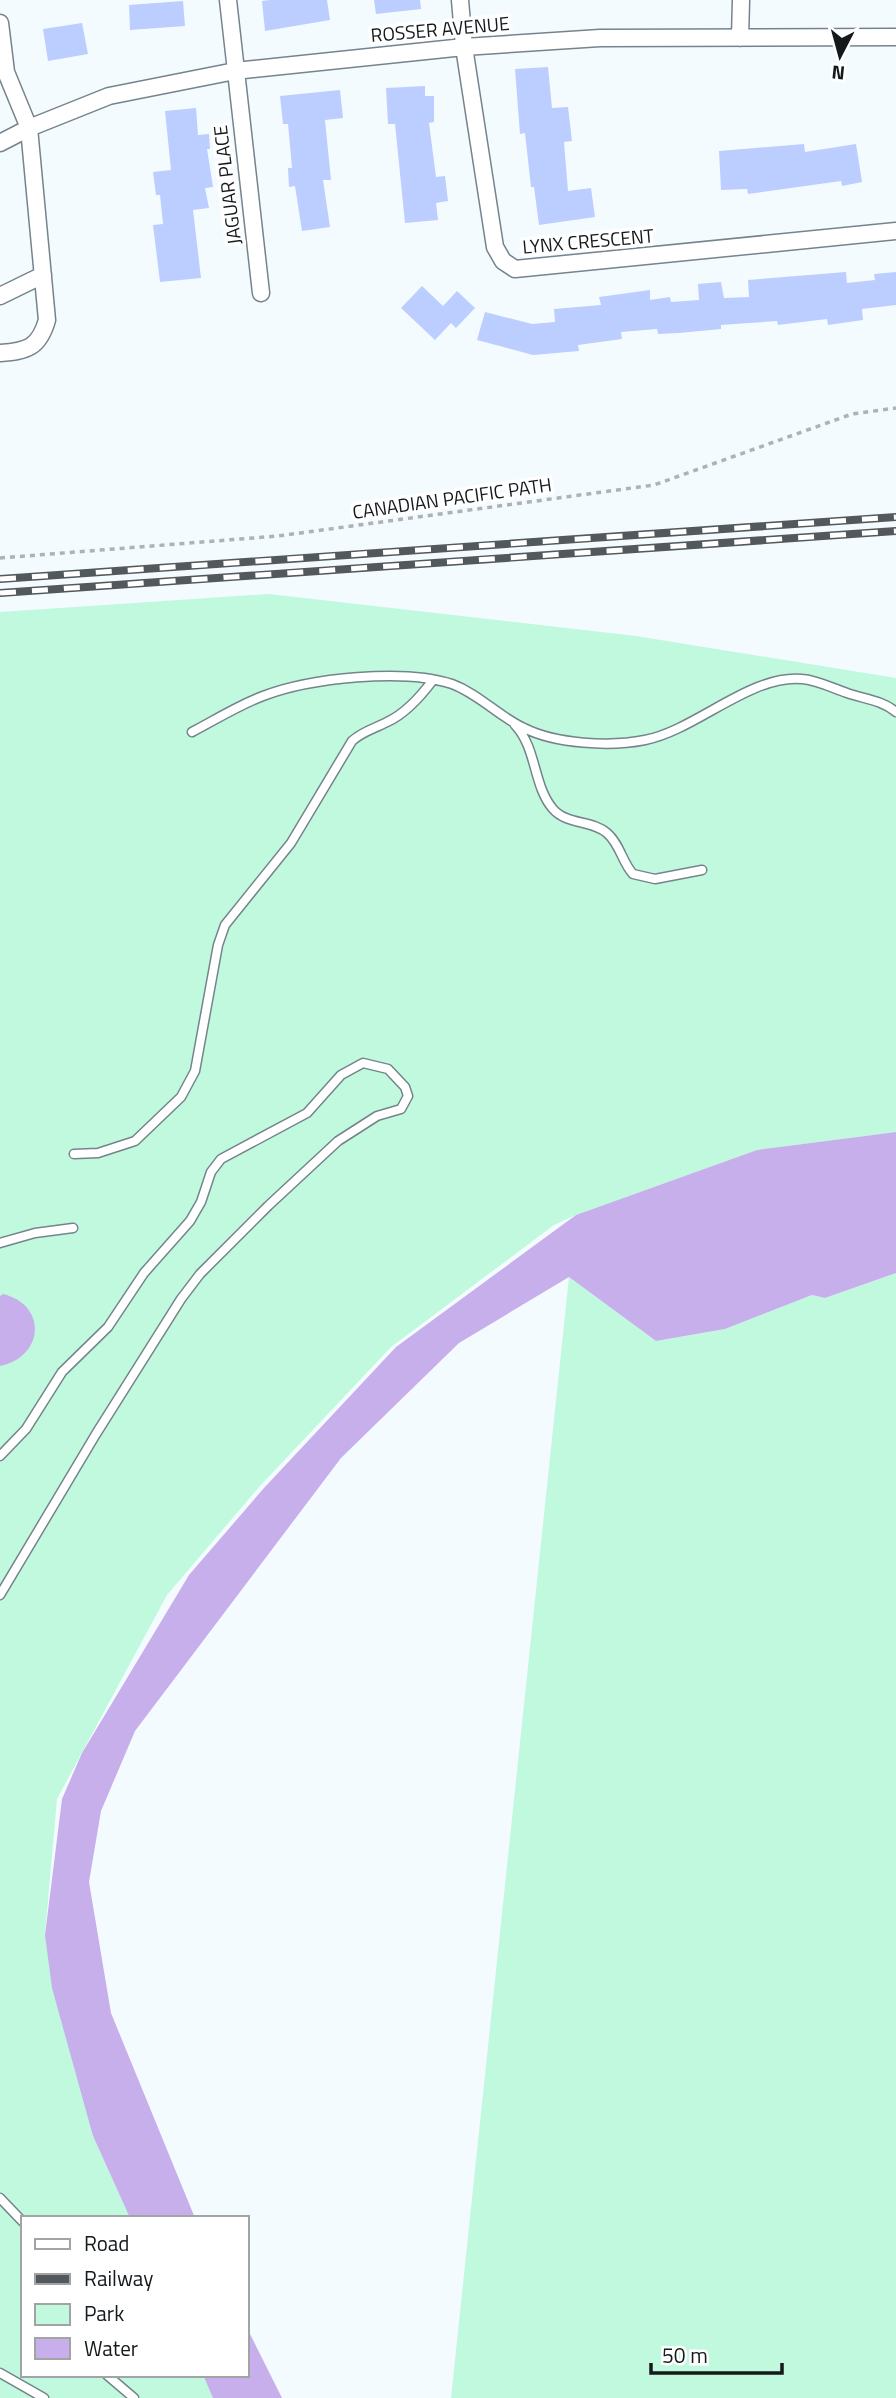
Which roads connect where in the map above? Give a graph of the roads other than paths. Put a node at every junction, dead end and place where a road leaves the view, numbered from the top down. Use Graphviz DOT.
graph roads {
  1 [pos="228,0"];
  2 [pos="460,0"];
  3 [pos="741,0"];
  4 [pos="0,23"];
  5 [pos="740,37"];
  6 [pos="896,37"];
  7 [pos="464,47"];
  8 [pos="234,71"];
  9 [pos="29,128"];
  10 [pos="0,143"];
  11 [pos="896,231"];
  12 [pos="43,275"];
  13 [pos="261,293"];
  14 [pos="0,296"];
  15 [pos="0,353"];
  16 [pos="433,680"];
  17 [pos="896,712"];
  18 [pos="503,714"];
  19 [pos="192,732"];
  20 [pos="702,870"];
  21 [pos="74,1154"];
  22 [pos="73,1228"];
  23 [pos="0,1243"];
  24 [pos="0,1456"];
  25 [pos="0,1595"];
  26 [pos="0,2198"];
  27 [pos="21,2220"];
  28 [pos="0,2374"];
  29 [pos="109,2377"];
  30 [pos="44,2398"];
  31 [pos="134,2398"];
  1 -- 8 [label="street, JAGUAR PLACE"];
  2 -- 7 [label="street"];
  3 -- 5 [label="street"];
  4 -- 9 [label="street"];
  5 -- 6 [label="street, ROSSER AVENUE"];
  5 -- 7 [label="street, ROSSER AVENUE"];
  7 -- 8 [label="street, ROSSER AVENUE"];
  7 -- 11 [label="street, LYNX CRESCENT"];
  8 -- 9 [label="street, ROSSER AVENUE"];
  8 -- 13 [label="street, JAGUAR PLACE"];
  9 -- 10 [label="street, ROSSER AVENUE"];
  9 -- 12 [label="street"];
  12 -- 14 [label="street"];
  12 -- 15 [label="street"];
  16 -- 18 [label="lane"];
  16 -- 19 [label="lane"];
  16 -- 21 [label="lane"];
  17 -- 18 [label="lane"];
  18 -- 20 [label="lane"];
  22 -- 23 [label="lane"];
  24 -- 25 [label="lane"];
  26 -- 27 [label="lane"];
  28 -- 30 [label="lane"];
  29 -- 31 [label="lane"];
}
